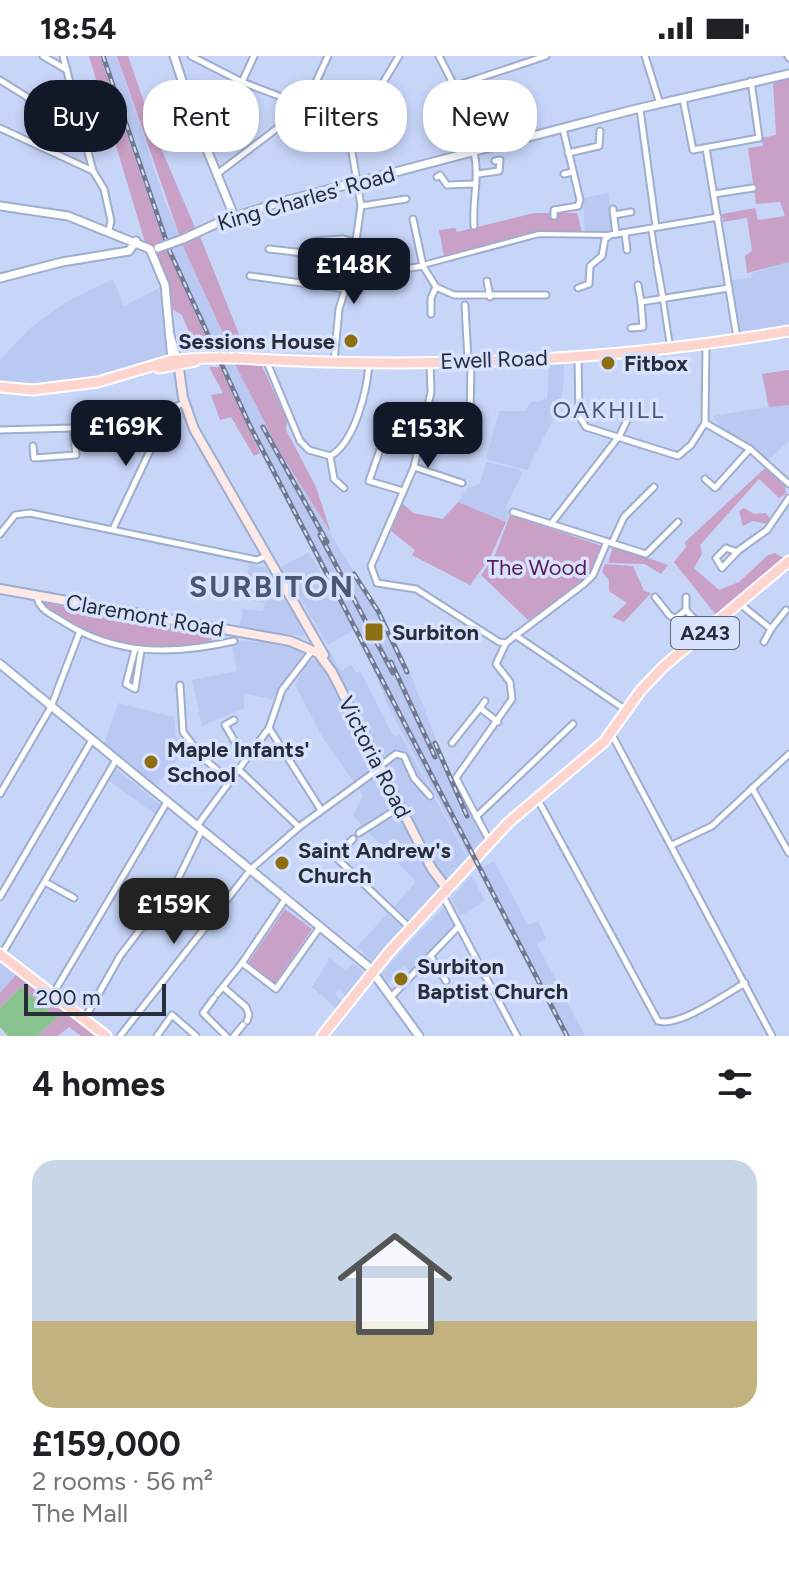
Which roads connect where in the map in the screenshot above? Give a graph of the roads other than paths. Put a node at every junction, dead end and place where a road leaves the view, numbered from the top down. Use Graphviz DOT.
graph roads {
  1 [pos="43,56"];
  2 [pos="63,56"];
  3 [pos="174,56"];
  4 [pos="191,56"];
  5 [pos="254,56"];
  6 [pos="331,56"];
  7 [pos="399,56"];
  8 [pos="439,56"];
  9 [pos="546,56"];
  10 [pos="645,56"];
  11 [pos="534,58"];
  12 [pos="67,70"];
  13 [pos="789,74"];
  14 [pos="0,80"];
  15 [pos="70,80"];
  16 [pos="238,80"];
  17 [pos="243,80"];
  18 [pos="319,80"];
  19 [pos="385,80"];
  20 [pos="452,80"];
  21 [pos="472,80"];
  22 [pos="751,81"];
  23 [pos="24,95"];
  24 [pos="683,99"];
  25 [pos="660,104"];
  26 [pos="640,109"];
  27 [pos="0,128"];
  28 [pos="563,129"];
  29 [pos="275,130"];
  30 [pos="600,131"];
  31 [pos="537,135"];
  32 [pos="706,148"];
  33 [pos="88,152"];
  34 [pos="351,152"];
  35 [pos="474,152"];
  36 [pos="568,153"];
  37 [pos="499,160"];
  38 [pos="93,171"];
  39 [pos="573,172"];
  40 [pos="217,174"];
  41 [pos="478,174"];
  42 [pos="564,174"];
  43 [pos="440,175"];
  44 [pos="359,182"];
  45 [pos="474,184"];
  46 [pos="753,188"];
  47 [pos="714,194"];
  48 [pos="406,199"];
  49 [pos="0,206"];
  50 [pos="361,206"];
  51 [pos="631,212"];
  52 [pos="238,215"];
  53 [pos="554,216"];
  54 [pos="718,217"];
  55 [pos="413,219"];
  56 [pos="473,226"];
  57 [pos="654,227"];
  58 [pos="109,230"];
  59 [pos="625,233"];
  60 [pos="613,234"];
  61 [pos="136,241"];
  62 [pos="314,242"];
  63 [pos="356,242"];
  64 [pos="269,249"];
  65 [pos="154,250"];
  66 [pos="627,250"];
  67 [pos="657,265"];
  68 [pos="423,266"];
  69 [pos="352,268"];
  70 [pos="250,276"];
  71 [pos="0,278"];
  72 [pos="350,278"];
  73 [pos="487,281"];
  74 [pos="638,285"];
  75 [pos="436,287"];
  76 [pos="578,288"];
  77 [pos="729,288"];
  78 [pos="346,289"];
  79 [pos="542,292"];
  80 [pos="490,297"];
  81 [pos="663,299"];
  82 [pos="641,302"];
  83 [pos="465,305"];
  84 [pos="431,314"];
  85 [pos="631,328"];
  86 [pos="789,331"];
  87 [pos="737,339"];
  88 [pos="706,344"];
  89 [pos="670,349"];
  90 [pos="578,356"];
  91 [pos="266,360"];
  92 [pos="470,360"];
  93 [pos="430,361"];
  94 [pos="175,362"];
  95 [pos="334,363"];
  96 [pos="369,364"];
  97 [pos="0,387"];
  98 [pos="184,403"];
  99 [pos="164,412"];
  100 [pos="628,418"];
  101 [pos="470,421"];
  102 [pos="705,423"];
  103 [pos="73,428"];
  104 [pos="0,430"];
  105 [pos="617,437"];
  106 [pos="383,441"];
  107 [pos="33,446"];
  108 [pos="750,449"];
  109 [pos="330,456"];
  110 [pos="414,467"];
  111 [pos="705,479"];
  112 [pos="462,483"];
  113 [pos="789,484"];
  114 [pos="654,487"];
  115 [pos="344,488"];
  116 [pos="715,488"];
  117 [pos="403,491"];
  118 [pos="721,493"];
  119 [pos="789,498"];
  120 [pos="513,512"];
  121 [pos="678,522"];
  122 [pos="551,524"];
  123 [pos="113,529"];
  124 [pos="0,534"];
  125 [pos="609,542"];
  126 [pos="737,552"];
  127 [pos="266,556"];
  128 [pos="789,561"];
  129 [pos="0,589"];
  130 [pos="37,596"];
  131 [pos="655,597"];
  132 [pos="686,597"];
  133 [pos="740,604"];
  134 [pos="686,610"];
  135 [pos="786,610"];
  136 [pos="771,629"];
  137 [pos="80,631"];
  138 [pos="706,632"];
  139 [pos="515,635"];
  140 [pos="234,641"];
  141 [pos="764,642"];
  142 [pos="506,643"];
  143 [pos="310,645"];
  144 [pos="138,649"];
  145 [pos="0,664"];
  146 [pos="180,685"];
  147 [pos="485,701"];
  148 [pos="51,707"];
  149 [pos="480,708"];
  150 [pos="626,710"];
  151 [pos="234,720"];
  152 [pos="498,722"];
  153 [pos="573,724"];
  154 [pos="269,728"];
  155 [pos="611,733"];
  156 [pos="92,740"];
  157 [pos="452,743"];
  158 [pos="250,754"];
  159 [pos="789,754"];
  160 [pos="116,760"];
  161 [pos="379,767"];
  162 [pos="238,769"];
  163 [pos="229,780"];
  164 [pos="752,788"];
  165 [pos="0,794"];
  166 [pos="430,796"];
  167 [pos="537,797"];
  168 [pos="167,802"];
  169 [pos="400,807"];
  170 [pos="321,810"];
  171 [pos="476,817"];
  172 [pos="299,827"];
  173 [pos="200,828"];
  174 [pos="359,833"];
  175 [pos="353,839"];
  176 [pos="491,843"];
  177 [pos="672,845"];
  178 [pos="325,847"];
  179 [pos="789,853"];
  180 [pos="336,856"];
  181 [pos="251,869"];
  182 [pos="45,882"];
  183 [pos="446,893"];
  184 [pos="0,897"];
  185 [pos="74,898"];
  186 [pos="286,898"];
  187 [pos="321,926"];
  188 [pos="459,926"];
  189 [pos="411,929"];
  190 [pos="1,955"];
  191 [pos="431,957"];
  192 [pos="242,963"];
  193 [pos="372,971"];
  194 [pos="446,981"];
  195 [pos="745,983"];
  196 [pos="223,987"];
  197 [pos="53,994"];
  198 [pos="391,997"];
  199 [pos="84,1019"];
  200 [pos="770,1035"];
  201 [pos="106,1036"];
  202 [pos="120,1036"];
  203 [pos="157,1036"];
  204 [pos="196,1036"];
  205 [pos="226,1036"];
  206 [pos="234,1036"];
  207 [pos="322,1036"];
  208 [pos="419,1036"];
  209 [pos="517,1036"];
  1 -- 12 [label="street"];
  2 -- 12 [label="street"];
  3 -- 40 [label="street"];
  4 -- 16 [label="street"];
  5 -- 17 [label="street"];
  6 -- 18 [label="street"];
  7 -- 19 [label="street"];
  8 -- 20 [label="street"];
  9 -- 11 [label="street"];
  10 -- 25 [label="street"];
  11 -- 21 [label="street"];
  12 -- 15 [label="street"];
  13 -- 22 [label="street, King Charles' Road"];
  14 -- 23 [label="street"];
  22 -- 24 [label="street, King Charles' Road"];
  22 -- 32 [label="street"];
  24 -- 25 [label="street, King Charles' Road"];
  24 -- 32 [label="street"];
  25 -- 26 [label="street, King Charles' Road"];
  26 -- 28 [label="street, King Charles' Road"];
  26 -- 57 [label="street"];
  27 -- 38 [label="street"];
  28 -- 31 [label="street, King Charles' Road"];
  28 -- 36 [label="street"];
  29 -- 40 [label="street"];
  30 -- 36 [label="street"];
  32 -- 47 [label="street"];
  33 -- 38 [label="street"];
  34 -- 44 [label="street"];
  35 -- 41 [label="street"];
  35 -- 44 [label="street, King Charles' Road"];
  36 -- 39 [label="street"];
  37 -- 41 [label="street"];
  38 -- 58 [label="street"];
  39 -- 42 [label="street"];
  39 -- 53 [label="street"];
  40 -- 52 [label="street"];
  41 -- 45 [label="street"];
  43 -- 45 [label="street"];
  44 -- 50 [label="street"];
  44 -- 52 [label="street, King Charles' Road"];
  45 -- 56 [label="street"];
  46 -- 47 [label="street"];
  47 -- 54 [label="street"];
  48 -- 50 [label="street"];
  49 -- 58 [label="street"];
  50 -- 63 [label="street"];
  51 -- 60 [label="street"];
  52 -- 65 [label="street, King Charles' Road, bridge"];
  54 -- 57 [label="street"];
  54 -- 77 [label="street"];
  55 -- 68 [label="street"];
  57 -- 59 [label="street"];
  57 -- 67 [label="street"];
  58 -- 61 [label="street"];
  59 -- 60 [label="street"];
  59 -- 66 [label="street"];
  60 -- 68 [label="street"];
  60 -- 76 [label="street"];
  61 -- 65 [label="street"];
  61 -- 71 [label="street"];
  62 -- 63 [label="street"];
  63 -- 69 [label="street"];
  64 -- 69 [label="street"];
  65 -- 94 [label="street"];
  67 -- 81 [label="street"];
  68 -- 72 [label="street"];
  68 -- 75 [label="street"];
  69 -- 72 [label="street"];
  70 -- 78 [label="street"];
  72 -- 78 [label="street"];
  73 -- 80 [label="street"];
  74 -- 82 [label="street"];
  75 -- 80 [label="street"];
  75 -- 84 [label="street"];
  77 -- 81 [label="street"];
  77 -- 87 [label="street"];
  78 -- 95 [label="street"];
  79 -- 80 [label="street"];
  81 -- 82 [label="street"];
  81 -- 89 [label="street"];
  82 -- 85 [label="street"];
  83 -- 92 [label="street"];
  86 -- 87 [label="main road, Ewell Road"];
  87 -- 88 [label="main road, Ewell Road"];
  88 -- 89 [label="main road, Ewell Road"];
  88 -- 102 [label="street"];
  89 -- 90 [label="main road, Ewell Road"];
  90 -- 92 [label="main road, Ewell Road"];
  90 -- 105 [label="street"];
  91 -- 94 [label="main road, Ewell Road, bridge"];
  91 -- 95 [label="main road, Ewell Road"];
  91 -- 109 [label="street"];
  92 -- 93 [label="main road, Ewell Road"];
  92 -- 101 [label="street"];
  93 -- 96 [label="main road, Ewell Road"];
  93 -- 110 [label="street"];
  94 -- 97 [label="main road, Ewell Road"];
  94 -- 98 [label="main road, Victoria Road"];
  95 -- 96 [label="main road, Ewell Road"];
  96 -- 109 [label="street"];
  98 -- 99 [label="street"];
  98 -- 127 [label="main road, Victoria Road"];
  99 -- 103 [label="street"];
  99 -- 123 [label="street"];
  100 -- 105 [label="street"];
  102 -- 105 [label="street"];
  102 -- 108 [label="street"];
  103 -- 104 [label="street"];
  103 -- 107 [label="street"];
  105 -- 122 [label="street"];
  106 -- 117 [label="street"];
  108 -- 113 [label="street"];
  108 -- 116 [label="street"];
  109 -- 115 [label="street"];
  110 -- 112 [label="street"];
  110 -- 117 [label="street"];
  111 -- 116 [label="street"];
  114 -- 125 [label="street"];
  116 -- 118 [label="street"];
  117 -- 142 [label="street"];
  119 -- 126 [label="street"];
  120 -- 122 [label="street"];
  121 -- 125 [label="street"];
  122 -- 125 [label="street"];
  123 -- 124 [label="street"];
  123 -- 127 [label="street"];
  125 -- 139 [label="street"];
  127 -- 143 [label="main road, Victoria Road"];
  128 -- 133 [label="main road, A243"];
  129 -- 130 [label="main road, Claremont Road"];
  130 -- 137 [label="street"];
  130 -- 143 [label="main road, Claremont Road"];
  131 -- 134 [label="street"];
  132 -- 134 [label="street"];
  133 -- 136 [label="street"];
  133 -- 138 [label="main road, A243"];
  134 -- 138 [label="street"];
  135 -- 136 [label="street"];
  136 -- 141 [label="street"];
  137 -- 144 [label="street"];
  137 -- 148 [label="street"];
  138 -- 150 [label="main road, A243"];
  139 -- 142 [label="street"];
  139 -- 150 [label="street"];
  140 -- 144 [label="street"];
  142 -- 152 [label="street"];
  143 -- 154 [label="street"];
  143 -- 161 [label="main road, Victoria Road"];
  144 -- 144 [label="street"];
  145 -- 148 [label="street"];
  146 -- 163 [label="street"];
  147 -- 149 [label="street"];
  148 -- 156 [label="street"];
  148 -- 165 [label="street"];
  149 -- 152 [label="street"];
  149 -- 157 [label="street"];
  150 -- 155 [label="main road, A243"];
  151 -- 158 [label="street"];
  152 -- 171 [label="street"];
  153 -- 171 [label="street"];
  154 -- 158 [label="street"];
  154 -- 170 [label="street"];
  155 -- 167 [label="main road, A243"];
  155 -- 177 [label="street"];
  156 -- 160 [label="street"];
  156 -- 184 [label="street"];
  158 -- 162 [label="street"];
  159 -- 164 [label="street"];
  160 -- 168 [label="street"];
  160 -- 182 [label="street"];
  161 -- 166 [label="street"];
  161 -- 169 [label="main road, Victoria Road"];
  161 -- 170 [label="street"];
  162 -- 163 [label="street"];
  162 -- 172 [label="street"];
  163 -- 173 [label="street"];
  164 -- 177 [label="street"];
  164 -- 179 [label="street"];
  167 -- 176 [label="main road, A243"];
  167 -- 195 [label="street"];
  168 -- 173 [label="street"];
  168 -- 197 [label="street"];
  169 -- 174 [label="street"];
  169 -- 183 [label="main road, Victoria Road"];
  170 -- 172 [label="street"];
  171 -- 176 [label="street"];
  172 -- 181 [label="street"];
  173 -- 181 [label="street"];
  173 -- 199 [label="street"];
  175 -- 180 [label="street"];
  176 -- 183 [label="main road, A243"];
  177 -- 195 [label="street"];
  178 -- 180 [label="street"];
  180 -- 189 [label="street"];
  181 -- 186 [label="street"];
  181 -- 202 [label="street"];
  182 -- 185 [label="street"];
  182 -- 190 [label="street"];
  183 -- 188 [label="street"];
  183 -- 189 [label="main road, A243"];
  186 -- 187 [label="street"];
  186 -- 192 [label="street"];
  187 -- 192 [label="street"];
  187 -- 193 [label="street"];
  188 -- 191 [label="street"];
  188 -- 209 [label="street"];
  189 -- 193 [label="main road, A243"];
  190 -- 197 [label="main road"];
  191 -- 194 [label="street"];
  191 -- 198 [label="street"];
  192 -- 196 [label="street"];
  193 -- 198 [label="street"];
  193 -- 207 [label="main road, A243"];
  195 -- 200 [label="street"];
  196 -- 205 [label="street"];
  196 -- 206 [label="street"];
  197 -- 199 [label="main road"];
  198 -- 208 [label="street"];
  199 -- 201 [label="main road"];
  203 -- 204 [label="street"];
}
